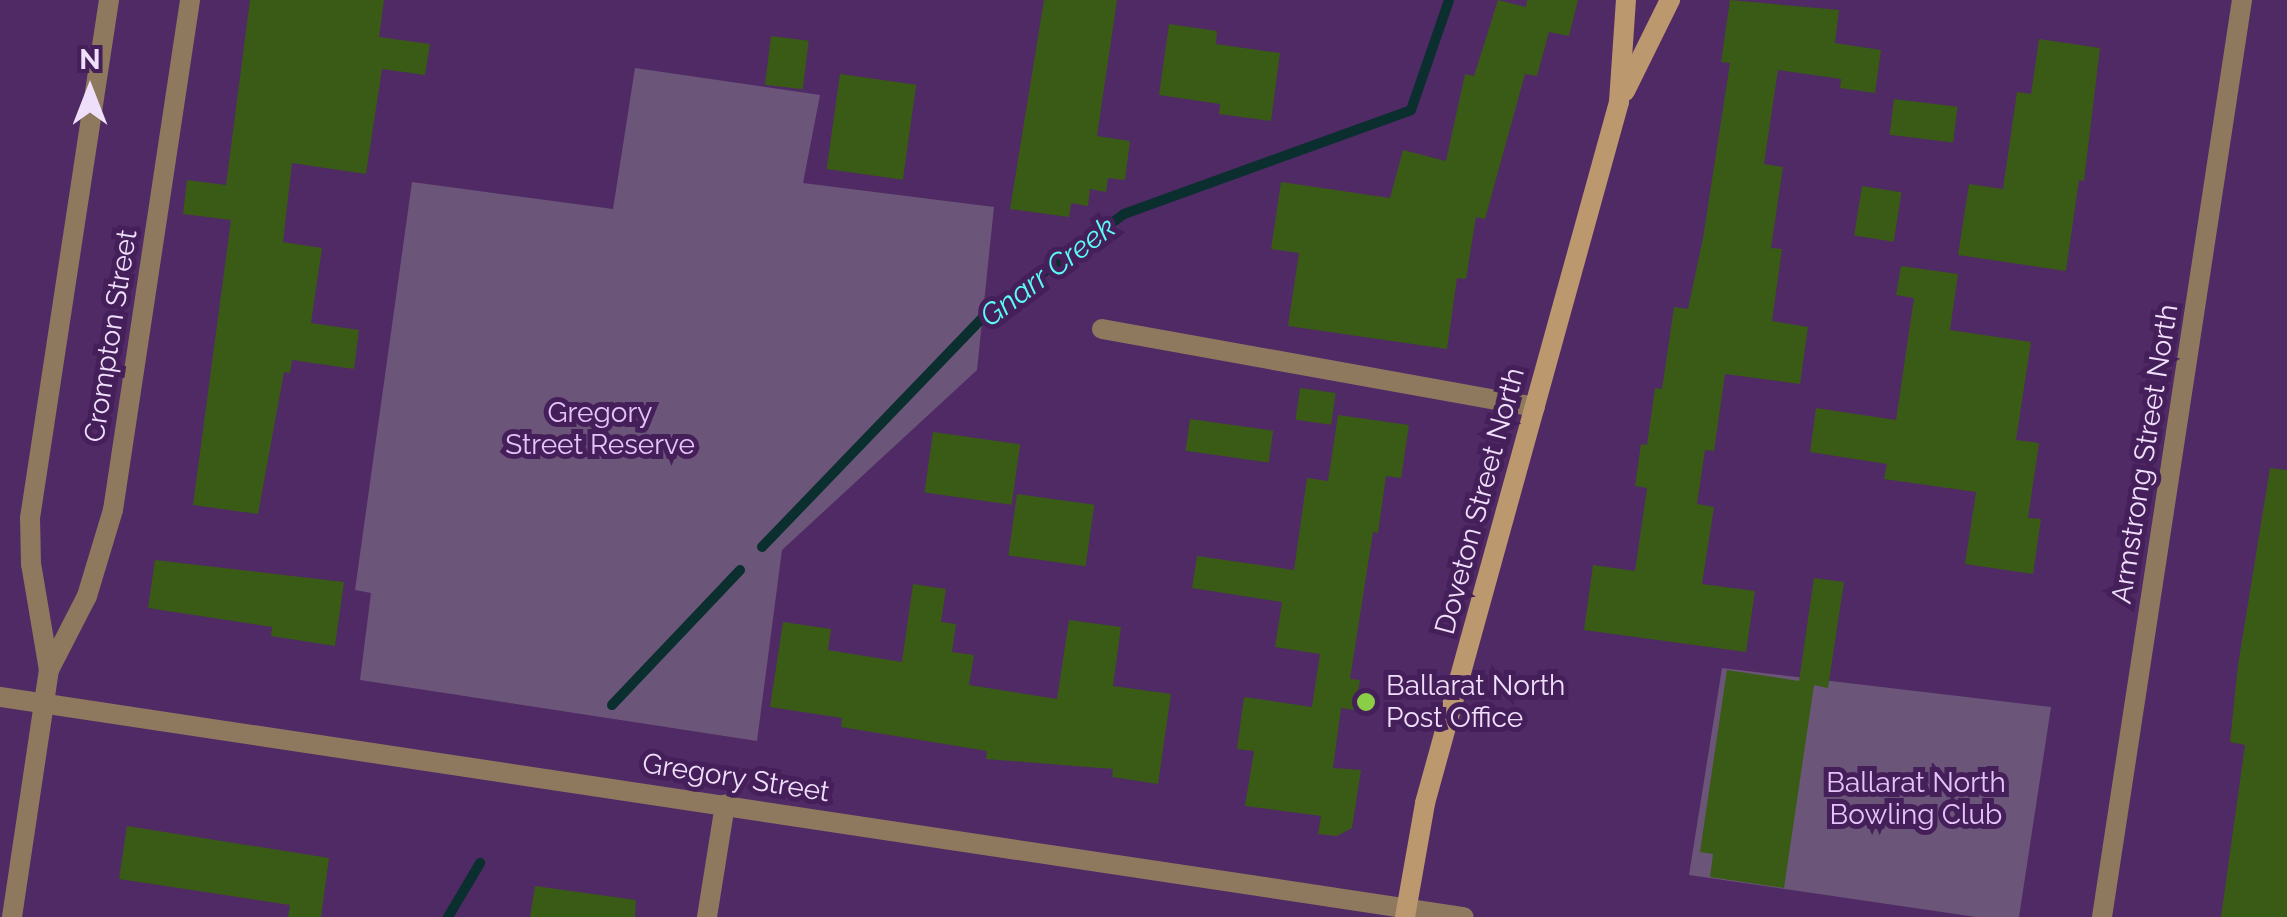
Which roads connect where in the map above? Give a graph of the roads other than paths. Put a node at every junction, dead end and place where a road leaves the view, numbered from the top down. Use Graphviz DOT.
graph roads {
  1 [pos="110,0"];
  2 [pos="190,0"];
  3 [pos="1626,0"];
  4 [pos="1670,0"];
  5 [pos="2242,0"];
  6 [pos="1619,102"];
  7 [pos="1102,328"];
  8 [pos="1535,406"];
  9 [pos="49,670"];
  10 [pos="0,697"];
  11 [pos="42,703"];
  12 [pos="725,804"];
  13 [pos="1405,913"];
  14 [pos="12,917"];
  15 [pos="707,917"];
  16 [pos="1464,917"];
  17 [pos="2102,917"];
  1 -- 9 [label="street, Crompton Street"];
  2 -- 9 [label="street, Crompton Street"];
  3 -- 6 [label="main road, Doveton Street North"];
  4 -- 6 [label="main road, Doveton Street North"];
  5 -- 17 [label="street, Armstrong Street North"];
  6 -- 8 [label="main road, Doveton Street North"];
  7 -- 8 [label="street"];
  8 -- 13 [label="main road, Doveton Street North"];
  9 -- 11 [label="street, Crompton Street"];
  10 -- 11 [label="street, Gregory Street"];
  11 -- 12 [label="street, Gregory Street"];
  11 -- 14 [label="street, Crompton Street"];
  12 -- 13 [label="street, Gregory Street"];
  12 -- 15 [label="street"];
  13 -- 16 [label="street, Gregory Street"];
}
